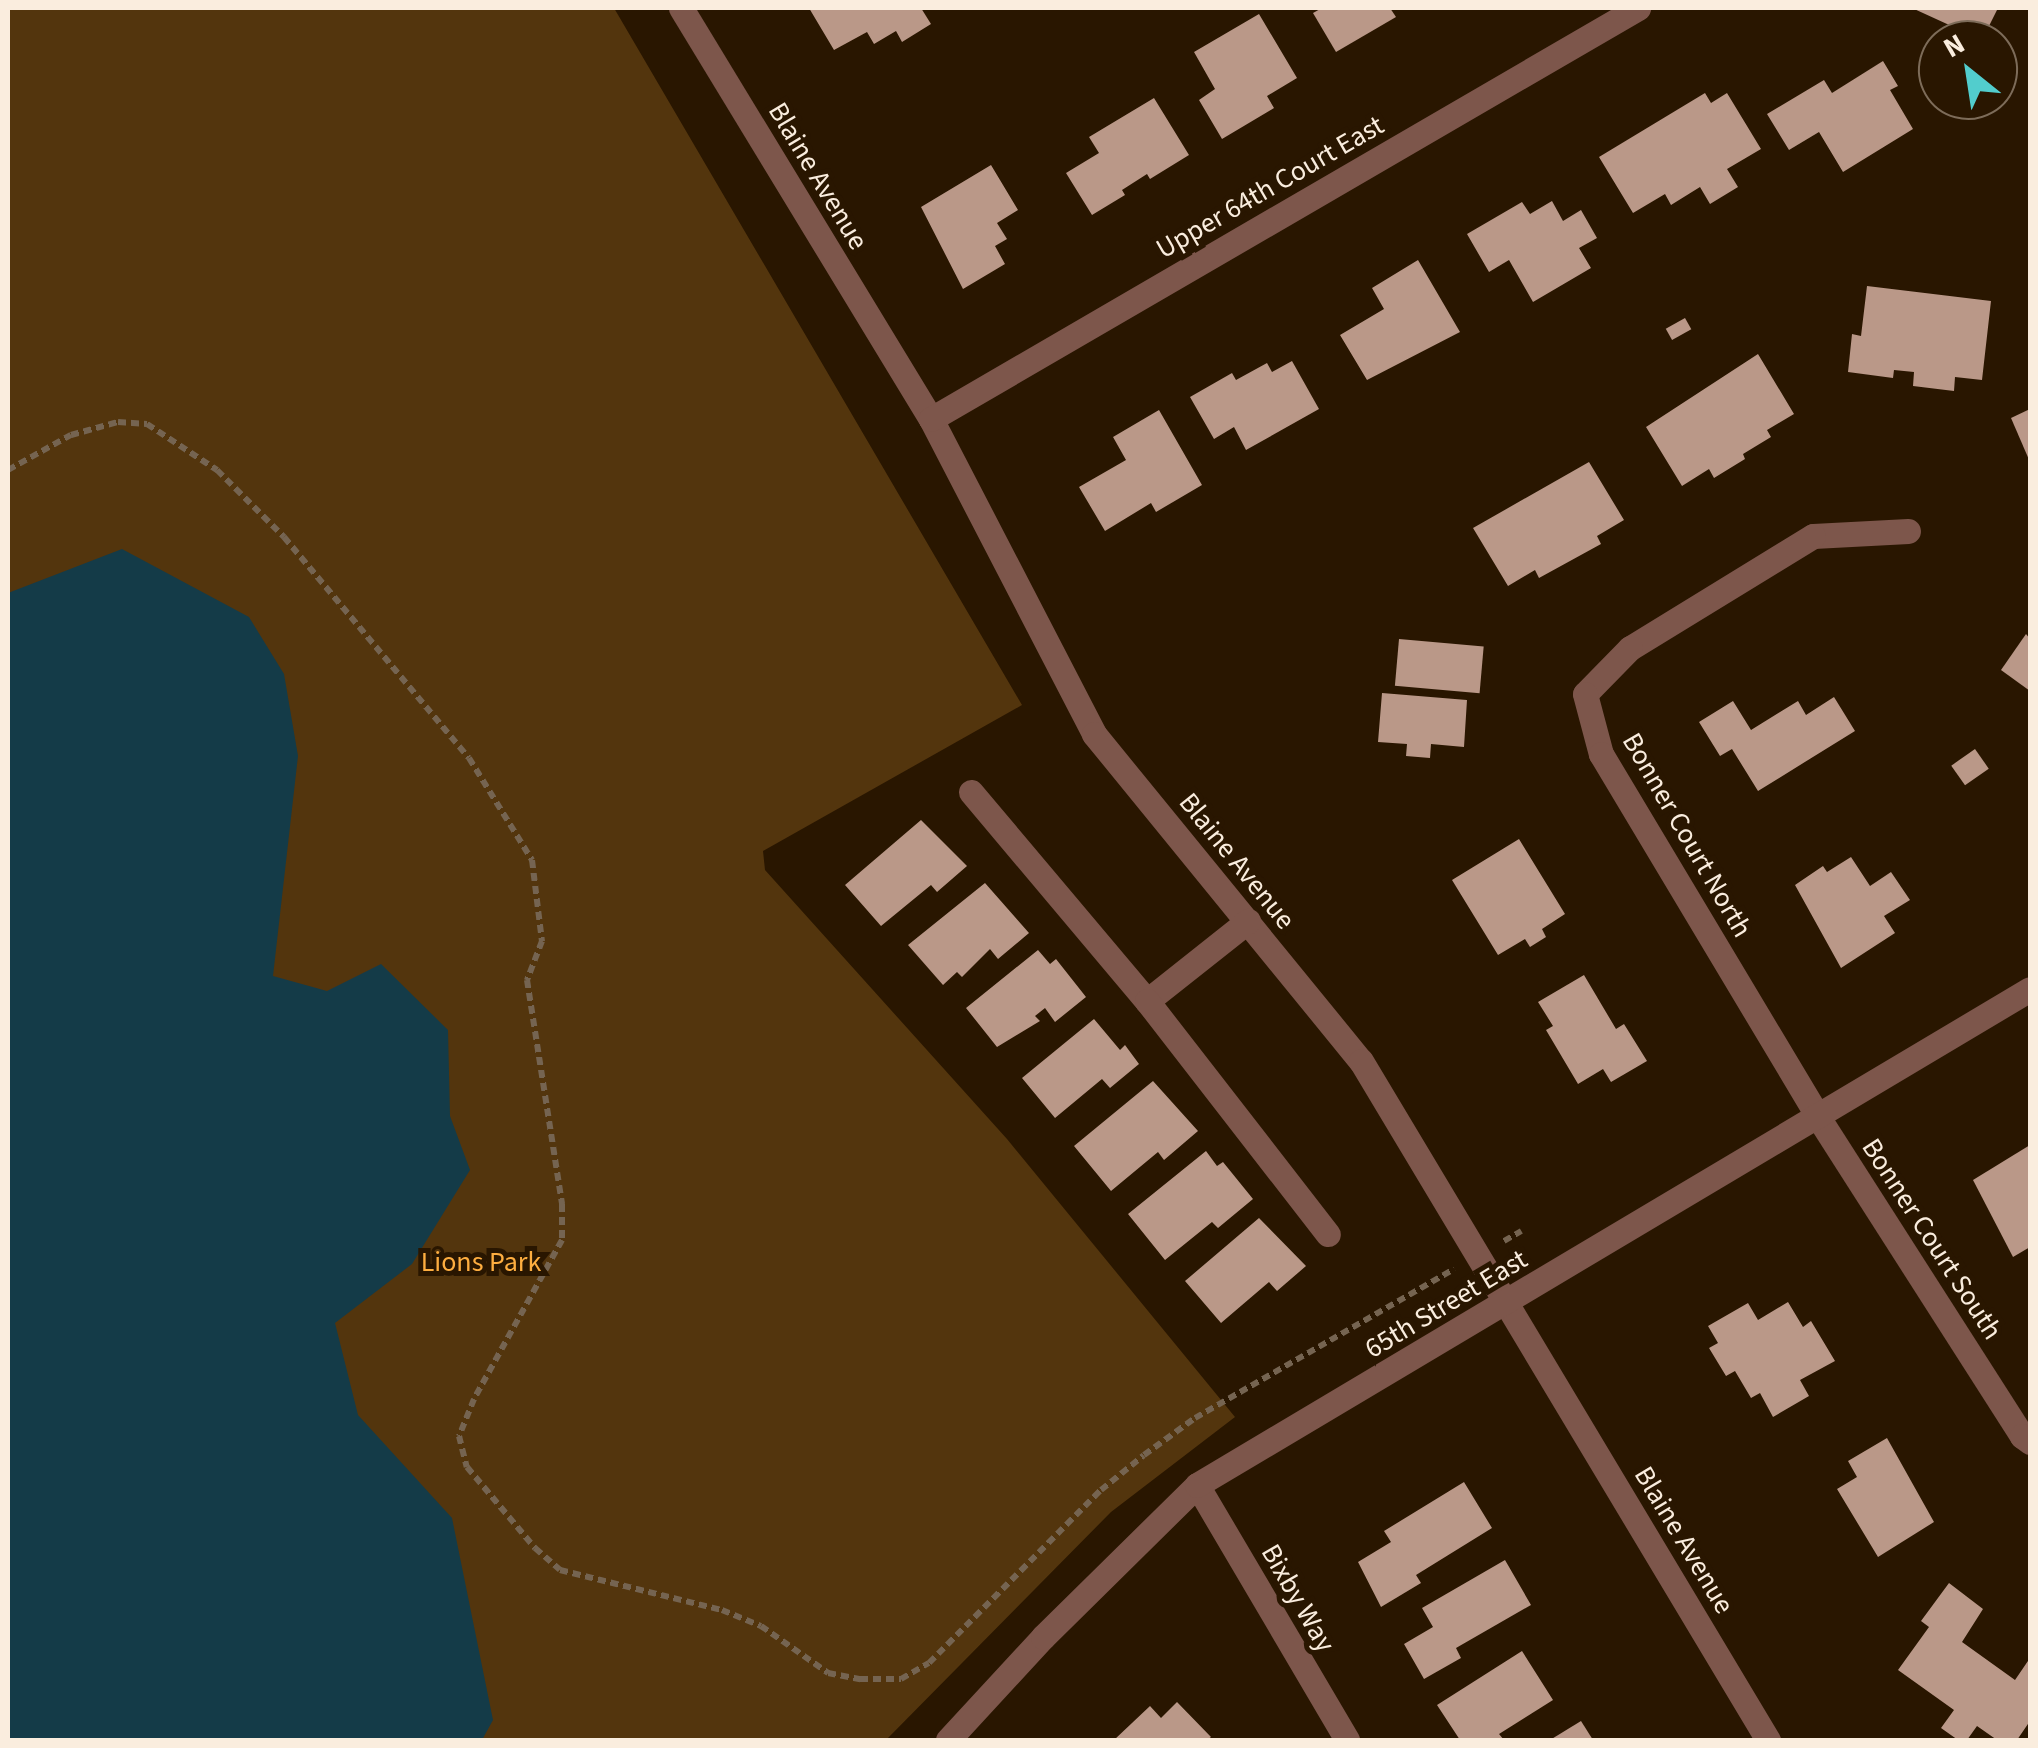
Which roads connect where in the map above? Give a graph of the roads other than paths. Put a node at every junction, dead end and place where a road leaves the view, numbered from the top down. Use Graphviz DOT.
graph roads {
  1 [pos="681,8"];
  2 [pos="1638,8"];
  3 [pos="932,419"];
  4 [pos="1908,531"];
  5 [pos="971,792"];
  6 [pos="1248,922"];
  7 [pos="2030,989"];
  8 [pos="1147,1000"];
  9 [pos="1818,1116"];
  10 [pos="1328,1234"];
  11 [pos="1509,1302"];
  12 [pos="2030,1442"];
  13 [pos="1197,1485"];
  14 [pos="948,1740"];
  15 [pos="1347,1740"];
  16 [pos="1768,1740"];
  1 -- 3 [label="street, Blaine Avenue"];
  2 -- 3 [label="street, Upper 64th Court East"];
  3 -- 6 [label="street, Blaine Avenue"];
  4 -- 9 [label="street, Bonner Court North"];
  5 -- 8 [label="street"];
  6 -- 8 [label="street"];
  6 -- 11 [label="street, Blaine Avenue"];
  7 -- 9 [label="street, 65th Street East"];
  8 -- 10 [label="street"];
  9 -- 11 [label="street, 65th Street East"];
  9 -- 12 [label="street, Bonner Court South"];
  11 -- 13 [label="street, 65th Street East"];
  11 -- 16 [label="street, Blaine Avenue"];
  13 -- 14 [label="street, 65th Street East"];
  13 -- 15 [label="street, Bixby Way"];
}
